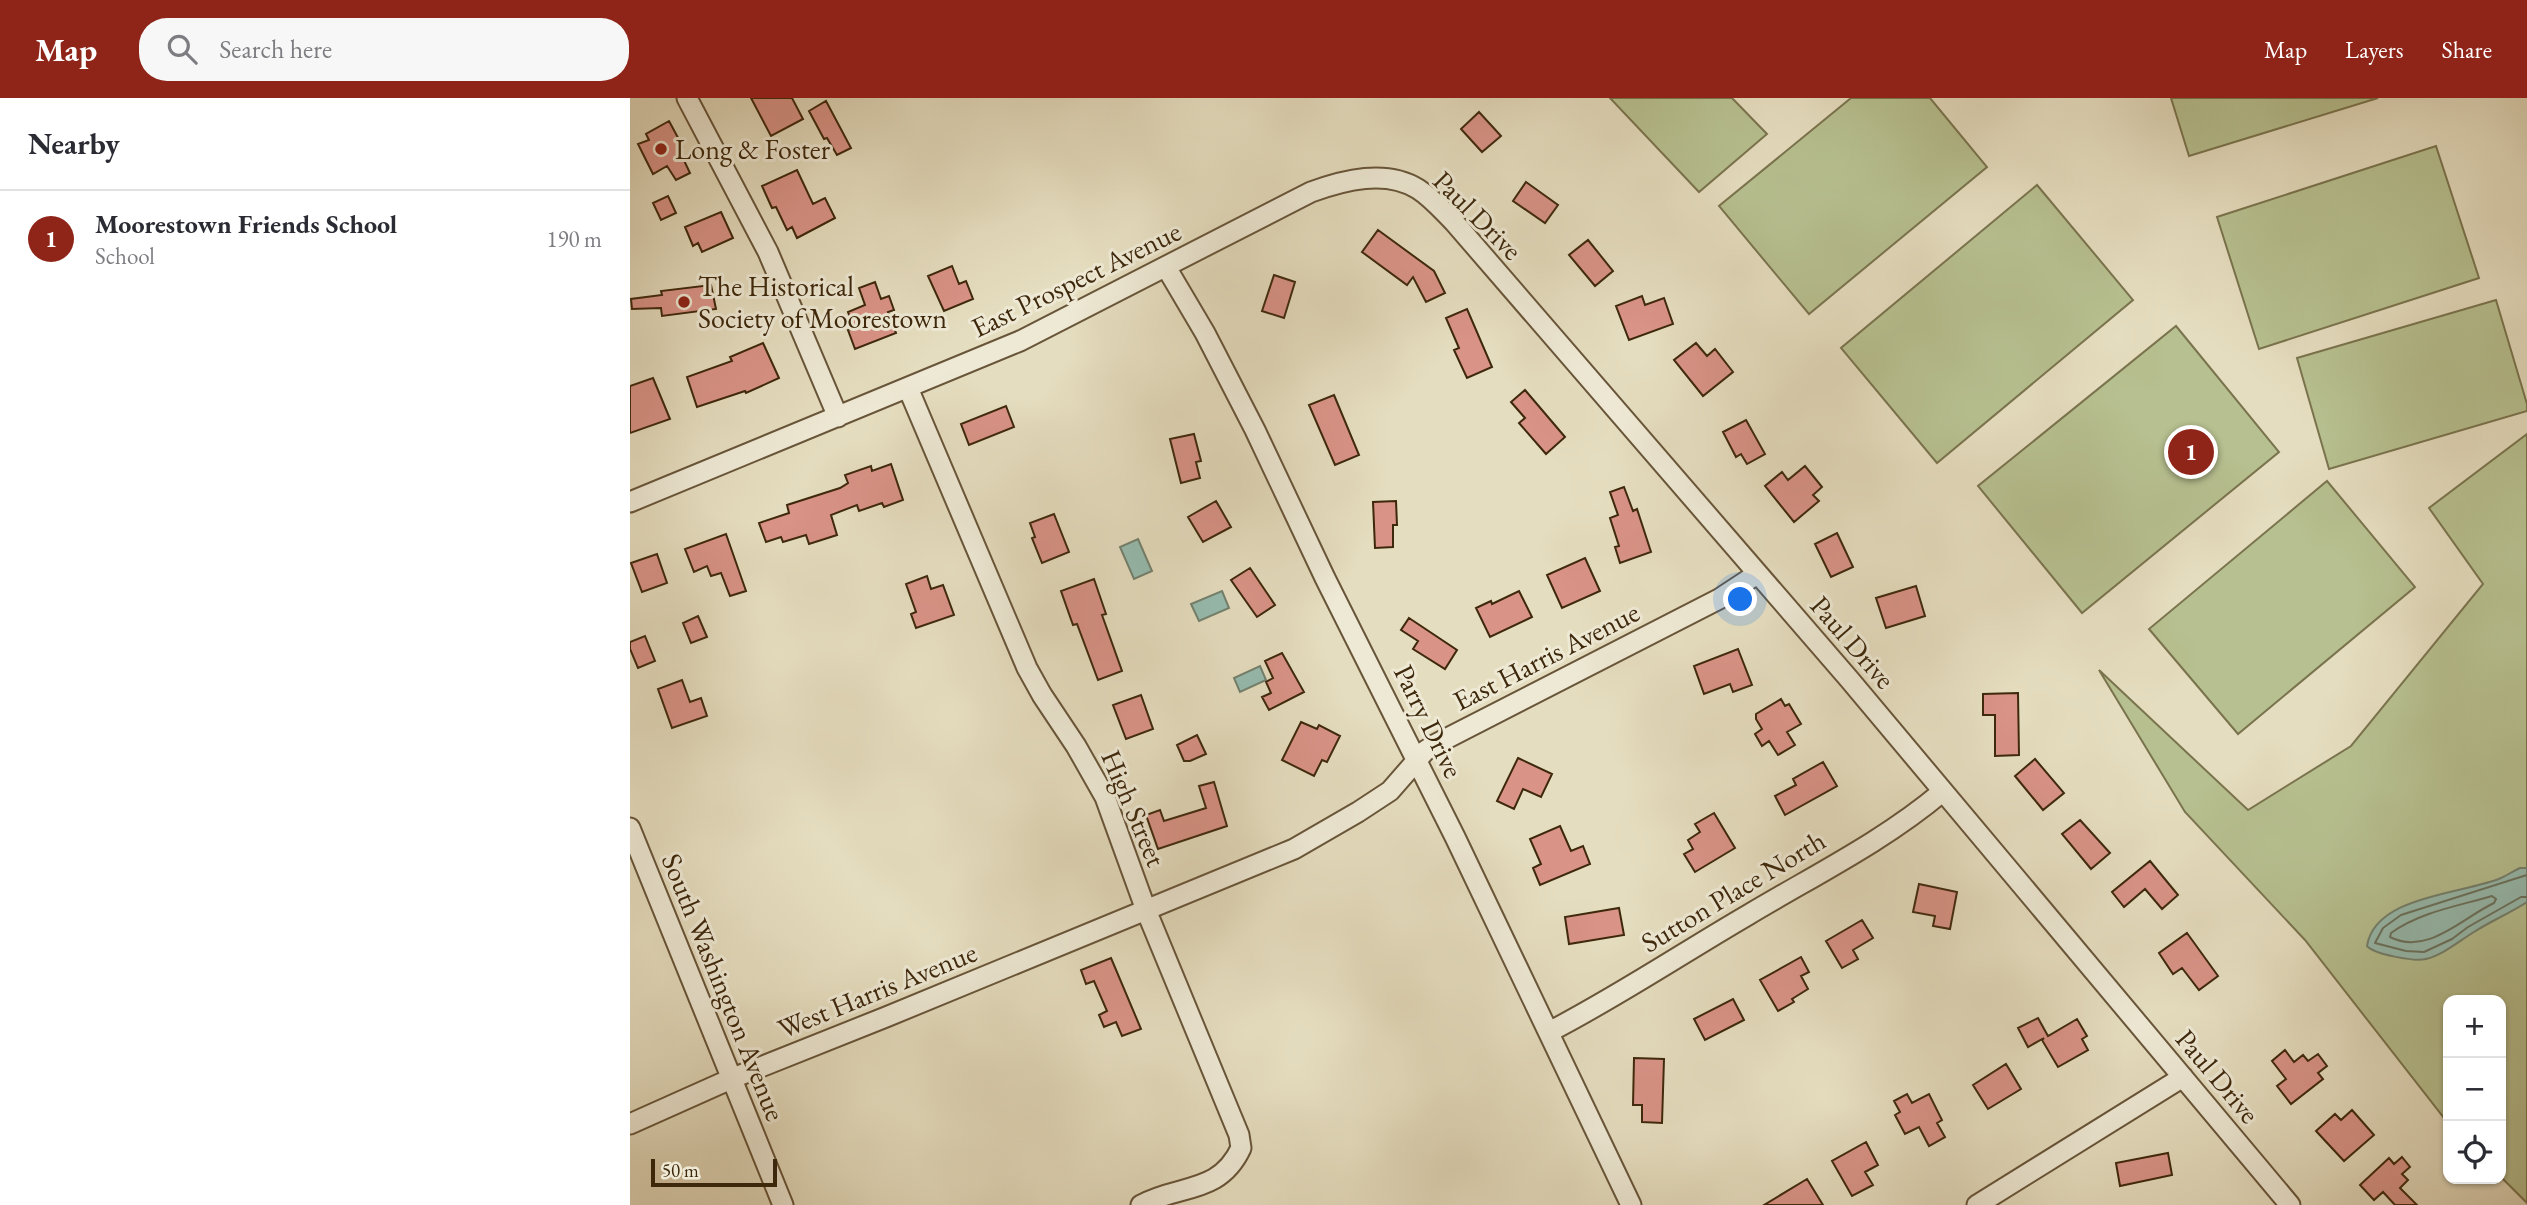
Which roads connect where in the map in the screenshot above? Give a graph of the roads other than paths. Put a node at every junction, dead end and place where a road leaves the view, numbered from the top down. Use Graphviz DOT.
graph roads {
  1 [pos="687,98"];
  2 [pos="1336,183"];
  3 [pos="1166,267"];
  4 [pos="908,388"];
  5 [pos="838,417"];
  6 [pos="630,502"];
  7 [pos="1756,573"];
  8 [pos="1417,760"];
  9 [pos="1942,792"];
  10 [pos="630,828"];
  11 [pos="1146,910"];
  12 [pos="1549,1032"];
  13 [pos="2183,1077"];
  14 [pos="733,1078"];
  15 [pos="630,1124"];
  16 [pos="783,1205"];
  17 [pos="1141,1205"];
  18 [pos="1631,1205"];
  19 [pos="1977,1205"];
  20 [pos="2290,1205"];
  1 -- 5 [label="street"];
  2 -- 3 [label="street, East Prospect Avenue"];
  2 -- 7 [label="street, Paul Drive"];
  3 -- 4 [label="street, East Prospect Avenue"];
  3 -- 8 [label="street, Parry Drive"];
  4 -- 5 [label="street, East Prospect Avenue"];
  4 -- 11 [label="street, High Street"];
  5 -- 6 [label="street, East Prospect Avenue"];
  7 -- 8 [label="street, East Harris Avenue"];
  7 -- 9 [label="street, Paul Drive"];
  8 -- 11 [label="street, East Harris Avenue"];
  8 -- 12 [label="street, Parry Drive"];
  9 -- 12 [label="street, Sutton Place North"];
  9 -- 13 [label="street, Paul Drive"];
  10 -- 14 [label="street, South Washington Avenue"];
  11 -- 14 [label="street, West Harris Avenue"];
  11 -- 17 [label="street, High Street"];
  12 -- 18 [label="street, Parry Drive"];
  13 -- 19 [label="street"];
  13 -- 20 [label="street, Paul Drive"];
  14 -- 15 [label="street, West Harris Avenue"];
  14 -- 16 [label="street, South Washington Avenue"];
}
